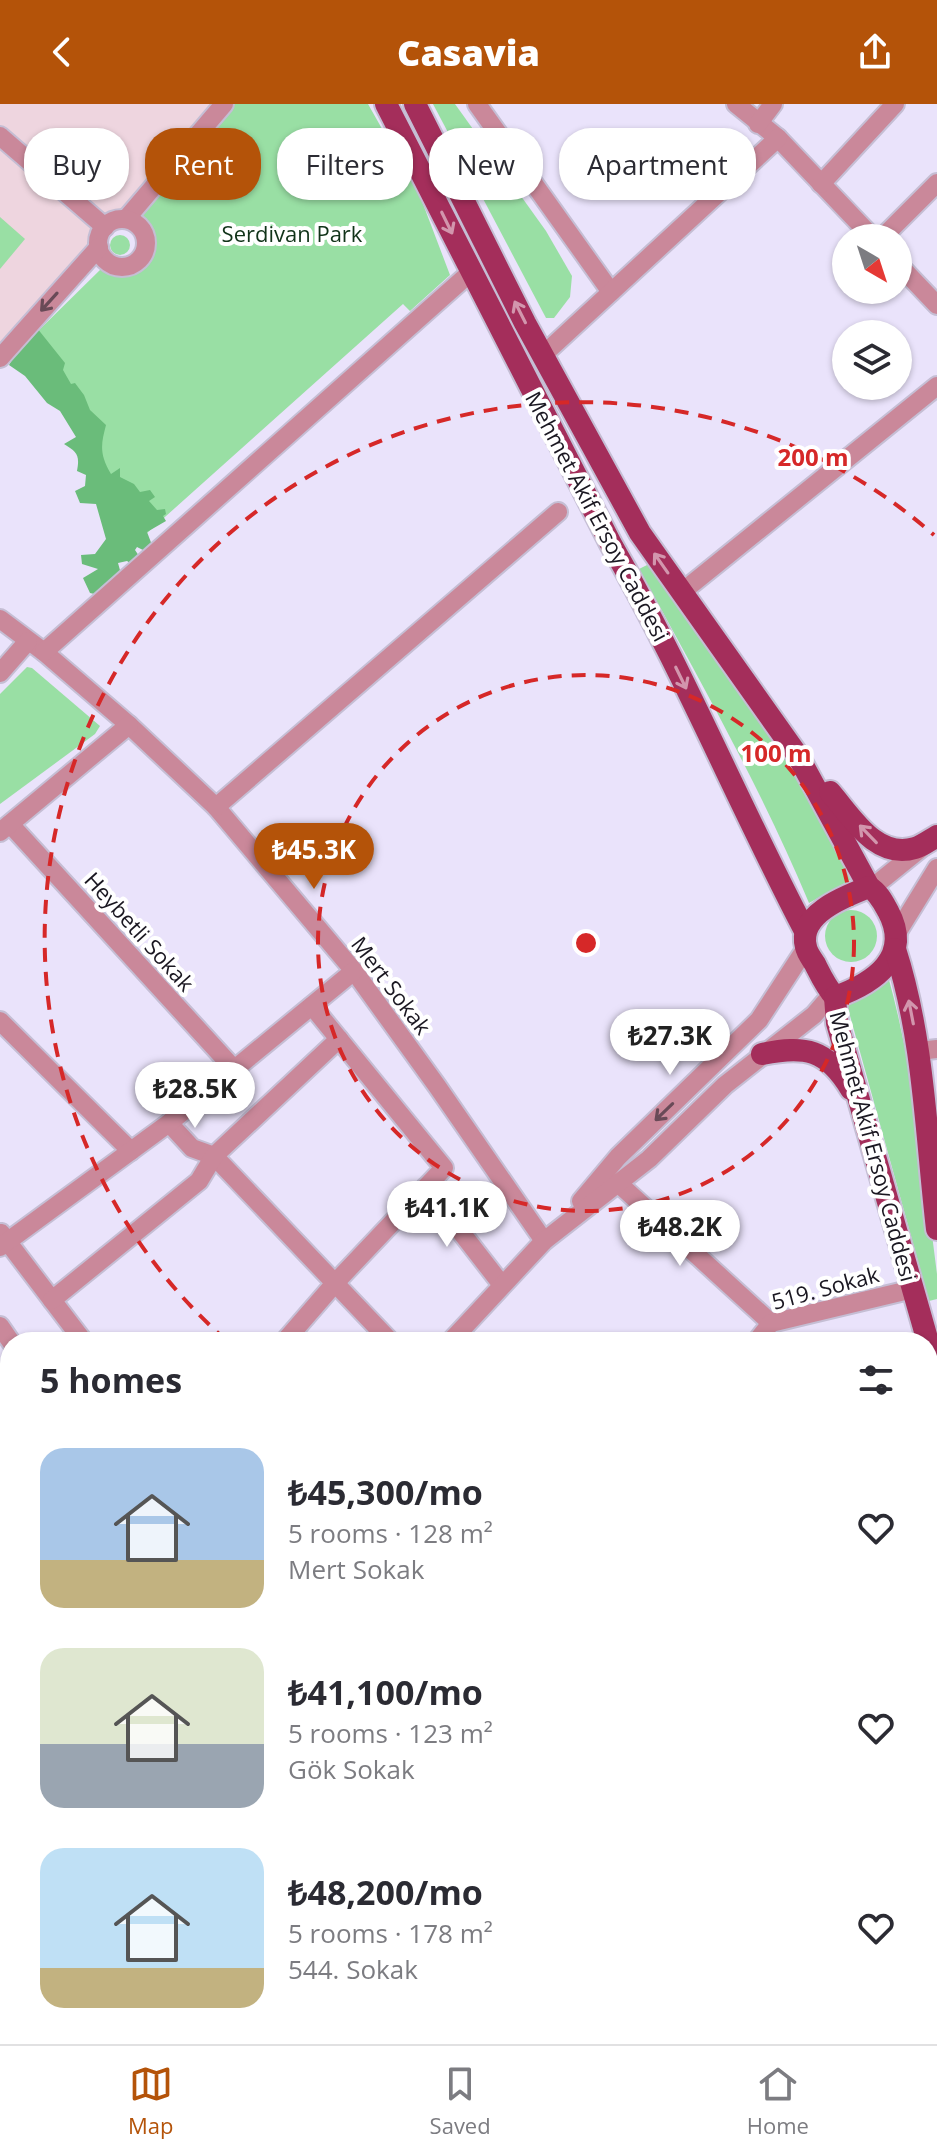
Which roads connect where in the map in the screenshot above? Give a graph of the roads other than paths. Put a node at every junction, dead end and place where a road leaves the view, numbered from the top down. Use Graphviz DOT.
graph roads {
  1 [pos="224,104"];
  2 [pos="386,104"];
  3 [pos="415,104"];
  4 [pos="477,104"];
  5 [pos="736,104"];
  6 [pos="773,104"];
  7 [pos="895,104"];
  8 [pos="758,124"];
  9 [pos="0,136"];
  10 [pos="778,138"];
  11 [pos="937,183"];
  12 [pos="821,184"];
  13 [pos="126,219"];
  14 [pos="860,224"];
  15 [pos="896,224"];
  16 [pos="105,227"];
  17 [pos="99,247"];
  18 [pos="471,272"];
  19 [pos="912,279"];
  20 [pos="611,292"];
  21 [pos="937,305"];
  22 [pos="543,355"];
  23 [pos="0,358"];
  24 [pos="937,386"];
  25 [pos="558,512"];
  26 [pos="682,592"];
  27 [pos="0,619"];
  28 [pos="28,641"];
  29 [pos="44,652"];
  30 [pos="0,673"];
  31 [pos="129,725"];
  32 [pos="798,756"];
  33 [pos="216,807"];
  34 [pos="5,828"];
  35 [pos="937,836"];
  36 [pos="937,868"];
  37 [pos="871,887"];
  38 [pos="806,939"];
  39 [pos="896,941"];
  40 [pos="354,971"];
  41 [pos="833,995"];
  42 [pos="312,1006"];
  43 [pos="0,1021"];
  44 [pos="339,1039"];
  45 [pos="928,1050"];
  46 [pos="762,1054"];
  47 [pos="235,1070"];
  48 [pos="860,1102"];
  49 [pos="169,1123"];
  50 [pos="131,1151"];
  51 [pos="214,1156"];
  52 [pos="618,1183"];
  53 [pos="426,1187"];
  54 [pos="561,1225"];
  55 [pos="937,1229"];
  56 [pos="3,1240"];
  57 [pos="544,1241"];
  58 [pos="336,1282"];
  59 [pos="502,1285"];
  60 [pos="913,1289"];
  61 [pos="52,1300"];
  62 [pos="771,1323"];
  63 [pos="76,1332"];
  64 [pos="293,1332"];
  65 [pos="382,1332"];
  66 [pos="459,1332"];
  67 [pos="764,1332"];
  68 [pos="925,1332"];
  1 -- 13 [label="street"];
  2 -- 18 [label="main road, Mehmet Akif Ersoy Caddesi, one-way"];
  22 -- 3 [label="main road, Mehmet Akif Ersoy Caddesi, one-way"];
  4 -- 20 [label="street"];
  5 -- 8 [label="street"];
  6 -- 8 [label="street"];
  7 -- 12 [label="street"];
  8 -- 10 [label="street"];
  9 -- 16 [label="street"];
  10 -- 12 [label="street"];
  10 -- 20 [label="street"];
  11 -- 15 [label="street"];
  12 -- 14 [label="street"];
  13 -- 16 [label="street"];
  13 -- 17 [label="street"];
  16 -- 17 [label="street"];
  17 -- 23 [label="street, one-way"];
  18 -- 29 [label="street"];
  18 -- 38 [label="main road, Mehmet Akif Ersoy Caddesi, one-way"];
  19 -- 21 [label="street"];
  20 -- 22 [label="street"];
  26 -- 22 [label="main road, Mehmet Akif Ersoy Caddesi, one-way"];
  24 -- 26 [label="street"];
  25 -- 33 [label="street"];
  26 -- 32 [label="main road, Mehmet Akif Ersoy Caddesi"];
  27 -- 28 [label="street, Mert Sokak"];
  28 -- 29 [label="street, Mert Sokak"];
  28 -- 30 [label="street"];
  29 -- 31 [label="street, Mert Sokak"];
  31 -- 33 [label="street, Mert Sokak"];
  31 -- 34 [label="street"];
  35 -- 32 [label="main road, one-way"];
  32 -- 37 [label="main road, Mehmet Akif Ersoy Caddesi"];
  33 -- 40 [label="street, Mert Sokak"];
  34 -- 47 [label="street, Heybetli Sokak"];
  35 -- 37 [label="street"];
  36 -- 39 [label="street"];
  37 -- 38 [label="main road"];
  37 -- 39 [label="main road"];
  38 -- 41 [label="main road"];
  38 -- 54 [label="street, one-way"];
  39 -- 41 [label="main road"];
  45 -- 39 [label="main road, Mehmet Akif Ersoy Caddesi, one-way"];
  40 -- 42 [label="street"];
  40 -- 57 [label="street, Mert Sokak"];
  41 -- 46 [label="street"];
  41 -- 48 [label="main road, Mehmet Akif Ersoy Caddesi"];
  42 -- 44 [label="street"];
  42 -- 47 [label="street"];
  43 -- 50 [label="street"];
  44 -- 51 [label="street"];
  44 -- 53 [label="street"];
  45 -- 55 [label="main road, Mehmet Akif Ersoy Caddesi"];
  46 -- 48 [label="main road"];
  46 -- 52 [label="street"];
  47 -- 49 [label="street"];
  48 -- 60 [label="main road, Mehmet Akif Ersoy Caddesi"];
  49 -- 50 [label="street"];
  49 -- 51 [label="street"];
  50 -- 56 [label="street"];
  51 -- 58 [label="street"];
  51 -- 61 [label="street"];
  52 -- 54 [label="street"];
  52 -- 62 [label="street"];
  53 -- 58 [label="street"];
  53 -- 59 [label="street"];
  54 -- 57 [label="street"];
  56 -- 61 [label="street"];
  57 -- 59 [label="street"];
  58 -- 64 [label="street"];
  58 -- 65 [label="street"];
  59 -- 66 [label="street"];
  60 -- 62 [label="street, 519. Sokak"];
  60 -- 68 [label="main road, Mehmet Akif Ersoy Caddesi"];
  61 -- 63 [label="street"];
  62 -- 67 [label="street, 519. Sokak"];
}
